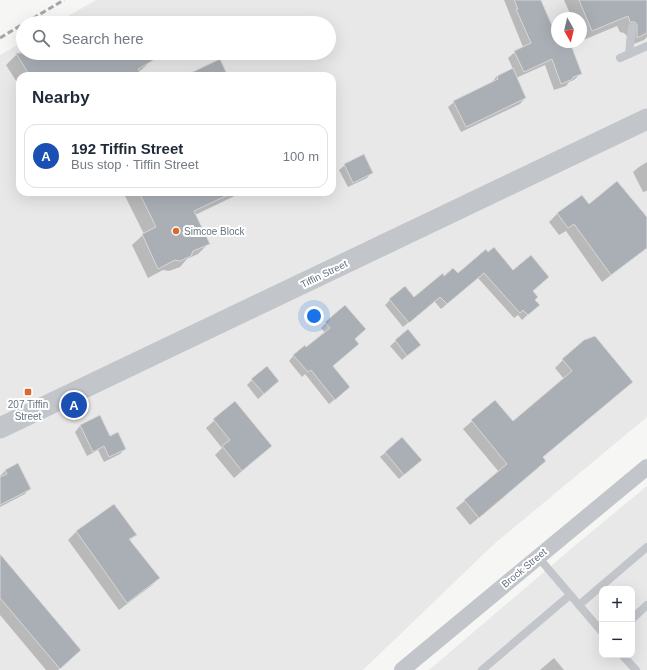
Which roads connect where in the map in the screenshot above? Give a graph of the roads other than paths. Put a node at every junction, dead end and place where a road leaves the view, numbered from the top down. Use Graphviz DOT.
graph roads {
  1 [pos="632,27"];
  2 [pos="647,46"];
  3 [pos="629,54"];
  4 [pos="620,58"];
  5 [pos="647,119"];
  6 [pos="0,428"];
  7 [pos="647,467"];
  8 [pos="647,547"];
  9 [pos="538,557"];
  10 [pos="570,595"];
  11 [pos="579,605"];
  12 [pos="647,605"];
  13 [pos="635,616"];
  14 [pos="599,628"];
  15 [pos="625,658"];
  16 [pos="402,670"];
  17 [pos="482,670"];
  18 [pos="636,670"];
  1 -- 3 [label="lane"];
  2 -- 3 [label="lane"];
  3 -- 4 [label="lane"];
  5 -- 6 [label="street, Tiffin Street"];
  7 -- 9 [label="street, Brock Street"];
  8 -- 11 [label="lane"];
  9 -- 10 [label="lane"];
  9 -- 16 [label="street, Brock Street"];
  10 -- 11 [label="lane"];
  10 -- 17 [label="lane"];
  11 -- 14 [label="lane"];
  12 -- 13 [label="lane"];
  15 -- 18 [label="lane"];
}
